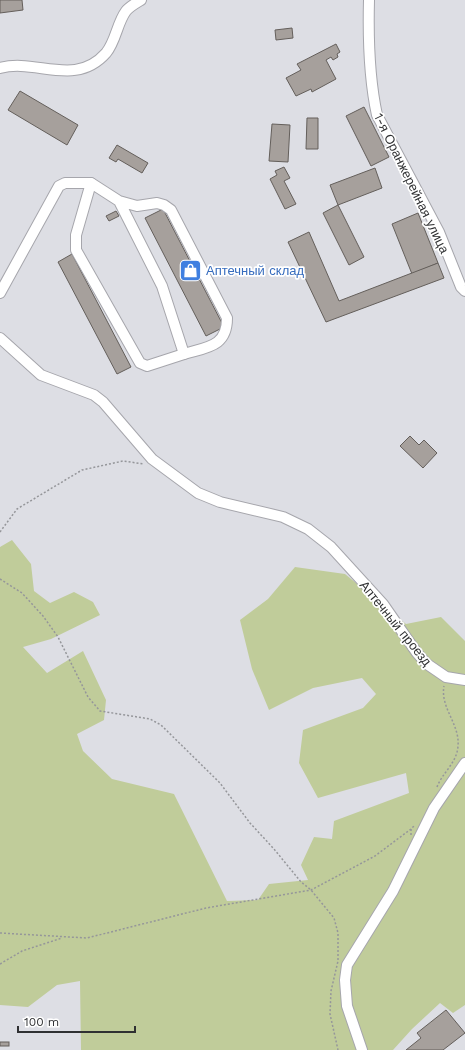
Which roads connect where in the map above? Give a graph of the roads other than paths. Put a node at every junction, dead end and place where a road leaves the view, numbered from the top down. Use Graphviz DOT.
graph roads {
  1 [pos="141,0"];
  2 [pos="369,0"];
  3 [pos="0,68"];
  4 [pos="91,183"];
  5 [pos="119,201"];
  6 [pos="465,291"];
  7 [pos="0,293"];
  8 [pos="0,338"];
  9 [pos="184,354"];
  10 [pos="465,680"];
  11 [pos="465,763"];
  12 [pos="362,1050"];
  1 -- 3 [label="street"];
  2 -- 6 [label="street, 1-я Оранжерейная улица"];
  4 -- 5 [label="street"];
  4 -- 7 [label="street"];
  4 -- 9 [label="street"];
  5 -- 9 [label="street"];
  5 -- 9 [label="street"];
  8 -- 10 [label="street, Аптечный проезд"];
  11 -- 12 [label="street"];
}
